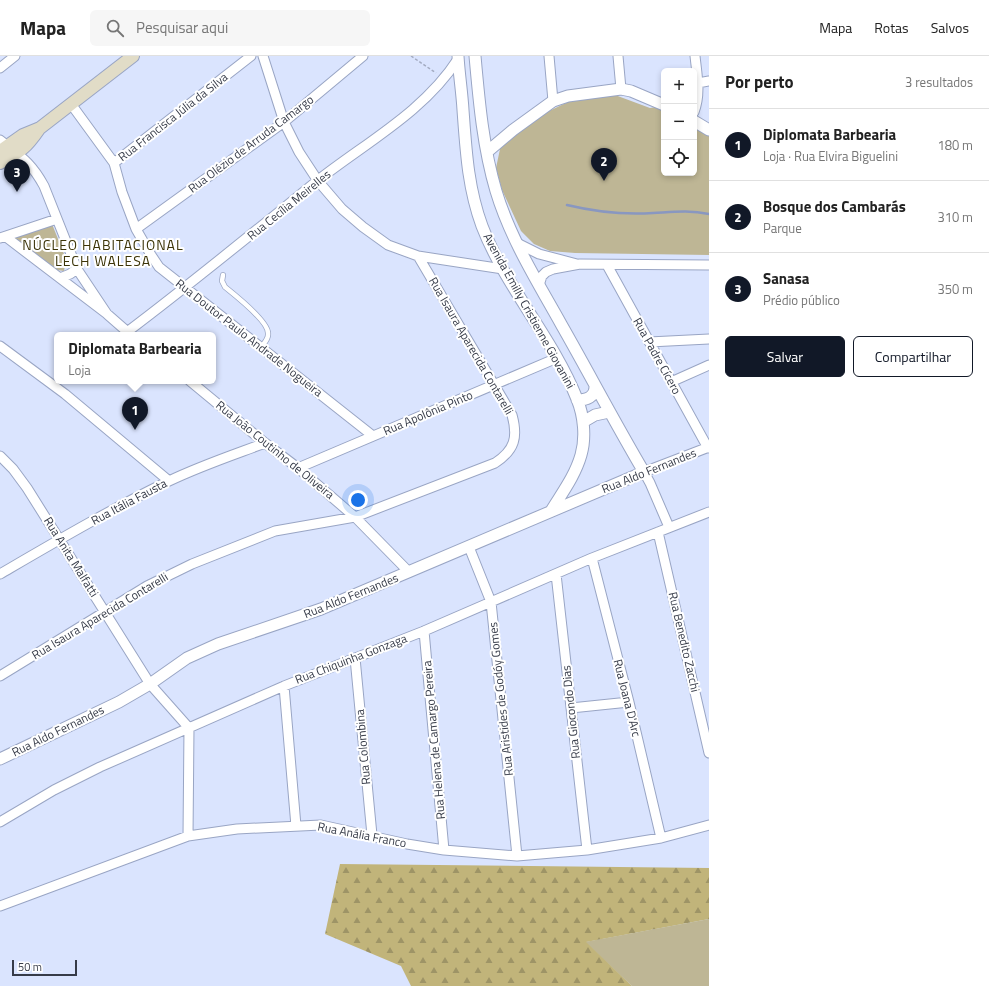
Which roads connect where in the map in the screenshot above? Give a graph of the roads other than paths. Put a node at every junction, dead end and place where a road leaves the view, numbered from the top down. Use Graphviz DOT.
graph roads {
  1 [pos="133,56"];
  2 [pos="251,56"];
  3 [pos="263,56"];
  4 [pos="363,56"];
  5 [pos="474,56"];
  6 [pos="548,56"];
  7 [pos="618,56"];
  8 [pos="695,56"];
  9 [pos="9,58"];
  10 [pos="458,58"];
  11 [pos="0,68"];
  12 [pos="459,75"];
  13 [pos="446,77"];
  14 [pos="709,81"];
  15 [pos="698,82"];
  16 [pos="621,89"];
  17 [pos="553,101"];
  18 [pos="71,104"];
  19 [pos="662,104"];
  20 [pos="697,104"];
  21 [pos="284,122"];
  22 [pos="697,123"];
  23 [pos="40,128"];
  24 [pos="709,130"];
  25 [pos="2,146"];
  26 [pos="487,152"];
  27 [pos="17,153"];
  28 [pos="0,163"];
  29 [pos="114,163"];
  30 [pos="318,181"];
  31 [pos="56,219"];
  32 [pos="136,229"];
  33 [pos="3,238"];
  34 [pos="517,243"];
  35 [pos="418,256"];
  36 [pos="580,264"];
  37 [pos="607,265"];
  38 [pos="709,265"];
  39 [pos="77,269"];
  40 [pos="503,269"];
  41 [pos="223,275"];
  42 [pos="60,278"];
  43 [pos="539,285"];
  44 [pos="185,288"];
  45 [pos="107,314"];
  46 [pos="128,332"];
  47 [pos="130,332"];
  48 [pos="709,339"];
  49 [pos="649,342"];
  50 [pos="0,346"];
  51 [pos="261,347"];
  52 [pos="557,358"];
  53 [pos="709,365"];
  54 [pos="671,382"];
  55 [pos="194,384"];
  56 [pos="495,385"];
  57 [pos="595,387"];
  58 [pos="578,400"];
  59 [pos="609,412"];
  60 [pos="583,422"];
  61 [pos="373,436"];
  62 [pos="265,443"];
  63 [pos="709,448"];
  64 [pos="0,456"];
  65 [pos="298,468"];
  66 [pos="644,472"];
  67 [pos="169,481"];
  68 [pos="551,511"];
  69 [pos="709,512"];
  70 [pos="355,517"];
  71 [pos="669,527"];
  72 [pos="658,532"];
  73 [pos="60,539"];
  74 [pos="469,547"];
  75 [pos="592,558"];
  76 [pos="409,572"];
  77 [pos="0,574"];
  78 [pos="556,574"];
  79 [pos="491,602"];
  80 [pos="104,612"];
  81 [pos="424,631"];
  82 [pos="355,658"];
  83 [pos="0,676"];
  84 [pos="150,684"];
  85 [pos="284,686"];
  86 [pos="629,702"];
  87 [pos="571,708"];
  88 [pos="189,728"];
  89 [pos="709,753"];
  90 [pos="0,759"];
  91 [pos="0,822"];
  92 [pos="709,825"];
  93 [pos="296,826"];
  94 [pos="188,836"];
  95 [pos="372,836"];
  96 [pos="661,838"];
  97 [pos="444,850"];
  98 [pos="587,850"];
  99 [pos="517,856"];
  100 [pos="0,906"];
  1 -- 18 [label="main road"];
  2 -- 29 [label="street, Rua Francisca Júlia da Silva"];
  3 -- 21 [label="street"];
  4 -- 21 [label="street, Rua Olézio de Arruda Camargo"];
  5 -- 26 [label="street, Avenida Emilly Cristienne Giovanini"];
  6 -- 17 [label="street"];
  7 -- 16 [label="street"];
  8 -- 15 [label="street"];
  9 -- 11 [label="street"];
  10 -- 12 [label="street, Avenida Emilly Cristienne Giovanini"];
  10 -- 13 [label="street, Rua Cecília Meirelles"];
  12 -- 13 [label="street"];
  12 -- 40 [label="street, Avenida Emilly Cristienne Giovanini"];
  13 -- 30 [label="street, Rua Cecília Meirelles"];
  14 -- 15 [label="street"];
  15 -- 20 [label="street"];
  16 -- 17 [label="street"];
  16 -- 19 [label="street"];
  17 -- 26 [label="street"];
  18 -- 23 [label="main road"];
  18 -- 29 [label="street, Rua Doutor Paulo Andrade Nogueira"];
  21 -- 30 [label="street"];
  21 -- 32 [label="street, Rua Olézio de Arruda Camargo"];
  22 -- 24 [label="street"];
  23 -- 25 [label="main road"];
  23 -- 27 [label="main road"];
  25 -- 27 [label="street"];
  26 -- 34 [label="street, Avenida Emilly Cristienne Giovanini"];
  27 -- 28 [label="main road"];
  27 -- 31 [label="street"];
  29 -- 32 [label="street, Rua Doutor Paulo Andrade Nogueira"];
  30 -- 35 [label="street"];
  30 -- 44 [label="street, Rua Cecília Meirelles"];
  31 -- 33 [label="street"];
  31 -- 39 [label="street"];
  32 -- 44 [label="street, Rua Doutor Paulo Andrade Nogueira"];
  33 -- 42 [label="street"];
  34 -- 36 [label="street"];
  34 -- 43 [label="street, Avenida Emilly Cristienne Giovanini"];
  35 -- 40 [label="street"];
  35 -- 56 [label="street, Rua Isaura Aparecida Contarelli"];
  36 -- 37 [label="street"];
  36 -- 43 [label="street"];
  37 -- 38 [label="street"];
  37 -- 49 [label="street, Rua Padre Cícero"];
  39 -- 42 [label="street"];
  39 -- 45 [label="street"];
  40 -- 52 [label="street, Avenida Emilly Cristienne Giovanini"];
  41 -- 51 [label="lane"];
  42 -- 45 [label="street"];
  43 -- 57 [label="street, Avenida Emilly Cristienne Giovanini"];
  44 -- 47 [label="street, Rua Cecília Meirelles"];
  44 -- 51 [label="street, Rua Doutor Paulo Andrade Nogueira"];
  45 -- 46 [label="street"];
  48 -- 49 [label="street"];
  49 -- 54 [label="street, Rua Padre Cícero"];
  50 -- 67 [label="street"];
  51 -- 61 [label="street, Rua Doutor Paulo Andrade Nogueira"];
  52 -- 56 [label="street, Rua Apolônia Pinto"];
  52 -- 58 [label="street, Avenida Emilly Cristienne Giovanini"];
  53 -- 54 [label="street"];
  54 -- 63 [label="street, Rua Padre Cícero"];
  55 -- 62 [label="street, Rua João Coutinho de Oliveira"];
  56 -- 61 [label="street, Rua Apolônia Pinto"];
  56 -- 70 [label="street, Rua Isaura Aparecida Contarelli"];
  57 -- 58 [label="street"];
  57 -- 59 [label="street, Avenida Emilly Cristienne Giovanini"];
  58 -- 60 [label="street, Avenida Emilly Cristienne Giovanini"];
  59 -- 60 [label="street"];
  59 -- 66 [label="street, Avenida Emilly Cristienne Giovanini"];
  60 -- 68 [label="street, Avenida Emilly Cristienne Giovanini"];
  61 -- 65 [label="street, Rua Apolônia Pinto"];
  62 -- 65 [label="street, Rua João Coutinho de Oliveira"];
  62 -- 67 [label="street, Rua Itália Fausta"];
  63 -- 66 [label="street, Rua Aldo Fernandes"];
  64 -- 73 [label="street, Rua Anita Malfatti"];
  65 -- 70 [label="street, Rua João Coutinho de Oliveira"];
  66 -- 68 [label="street, Rua Aldo Fernandes"];
  66 -- 71 [label="street"];
  67 -- 73 [label="street, Rua Itália Fausta"];
  68 -- 74 [label="street, Rua Aldo Fernandes"];
  69 -- 71 [label="street, Rua Chiquinha Gonzaga"];
  70 -- 76 [label="street, Rua João Coutinho de Oliveira"];
  70 -- 80 [label="street, Rua Isaura Aparecida Contarelli"];
  71 -- 72 [label="street, Rua Chiquinha Gonzaga"];
  72 -- 75 [label="street, Rua Chiquinha Gonzaga"];
  72 -- 89 [label="street, Rua Benedito Zacchi"];
  73 -- 77 [label="street, Rua Itália Fausta"];
  73 -- 80 [label="street, Rua Anita Malfatti"];
  74 -- 76 [label="street, Rua Aldo Fernandes"];
  74 -- 79 [label="street, Rua Aristides de Godóy Gomes"];
  75 -- 78 [label="street, Rua Chiquinha Gonzaga"];
  75 -- 86 [label="street, Rua Joana D'Arc"];
  76 -- 84 [label="street, Rua Aldo Fernandes"];
  78 -- 79 [label="street, Rua Chiquinha Gonzaga"];
  78 -- 87 [label="street, Rua Giocondo Dias"];
  79 -- 81 [label="street, Rua Chiquinha Gonzaga"];
  79 -- 99 [label="street, Rua Aristides de Godóy Gomes"];
  80 -- 83 [label="street, Rua Isaura Aparecida Contarelli"];
  80 -- 84 [label="street, Rua Anita Malfatti"];
  81 -- 82 [label="street, Rua Chiquinha Gonzaga"];
  81 -- 97 [label="street, Rua Helena de Camargo Pereira"];
  82 -- 85 [label="street, Rua Chiquinha Gonzaga"];
  82 -- 95 [label="street, Rua Colombina"];
  84 -- 88 [label="street, Rua Anita Malfatti"];
  84 -- 90 [label="street, Rua Aldo Fernandes"];
  85 -- 88 [label="street, Rua Chiquinha Gonzaga"];
  85 -- 93 [label="street"];
  86 -- 87 [label="street"];
  86 -- 96 [label="street, Rua Joana D'Arc"];
  87 -- 98 [label="street, Rua Giocondo Dias"];
  88 -- 91 [label="street, Rua Chiquinha Gonzaga"];
  88 -- 94 [label="street"];
  92 -- 96 [label="street, Rua Anália Franco"];
  93 -- 94 [label="street, Rua Anália Franco"];
  93 -- 95 [label="street, Rua Anália Franco"];
  94 -- 100 [label="street, Rua Anália Franco"];
  95 -- 97 [label="street, Rua Anália Franco"];
  96 -- 98 [label="street, Rua Anália Franco"];
  97 -- 99 [label="street, Rua Anália Franco"];
  98 -- 99 [label="street, Rua Anália Franco"];
}
